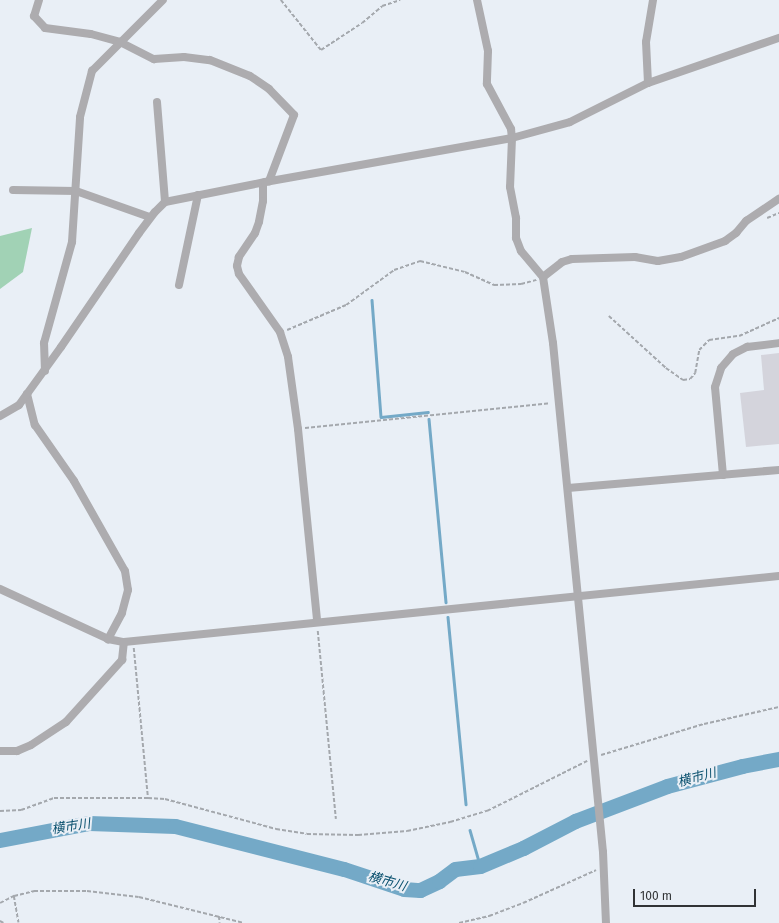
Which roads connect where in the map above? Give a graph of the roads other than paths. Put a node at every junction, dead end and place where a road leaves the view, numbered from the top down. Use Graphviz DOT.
graph roads {
  1 [pos="40,0"];
  2 [pos="164,0"];
  3 [pos="477,0"];
  4 [pos="653,0"];
  5 [pos="779,38"];
  6 [pos="120,42"];
  7 [pos="648,83"];
  8 [pos="157,102"];
  9 [pos="512,138"];
  10 [pos="266,182"];
  11 [pos="13,190"];
  12 [pos="76,191"];
  13 [pos="198,195"];
  14 [pos="779,199"];
  15 [pos="165,202"];
  16 [pos="150,217"];
  17 [pos="543,277"];
  18 [pos="179,285"];
  19 [pos="779,343"];
  20 [pos="45,371"];
  21 [pos="27,394"];
  22 [pos="0,416"];
  23 [pos="779,470"];
  24 [pos="723,475"];
  25 [pos="568,488"];
  26 [pos="779,576"];
  27 [pos="0,589"];
  28 [pos="577,596"];
  29 [pos="317,622"];
  30 [pos="108,639"];
  31 [pos="124,642"];
  32 [pos="0,751"];
  33 [pos="606,923"];
  1 -- 6 [label="street"];
  2 -- 6 [label="street"];
  3 -- 9 [label="street"];
  4 -- 7 [label="street"];
  5 -- 7 [label="street"];
  6 -- 10 [label="street"];
  6 -- 12 [label="street"];
  7 -- 9 [label="street"];
  8 -- 15 [label="street"];
  9 -- 10 [label="street"];
  9 -- 17 [label="street"];
  10 -- 13 [label="street"];
  10 -- 29 [label="street"];
  11 -- 12 [label="street"];
  12 -- 16 [label="street"];
  12 -- 20 [label="street"];
  13 -- 15 [label="street"];
  13 -- 18 [label="street"];
  14 -- 17 [label="street"];
  15 -- 16 [label="street"];
  16 -- 20 [label="street"];
  17 -- 25 [label="street"];
  19 -- 24 [label="street"];
  20 -- 21 [label="street"];
  21 -- 22 [label="street"];
  21 -- 30 [label="street"];
  23 -- 24 [label="street"];
  24 -- 25 [label="street"];
  25 -- 28 [label="street"];
  26 -- 28 [label="street"];
  27 -- 30 [label="street"];
  28 -- 29 [label="street"];
  28 -- 33 [label="street"];
  29 -- 31 [label="street"];
  30 -- 31 [label="street"];
  31 -- 32 [label="street"];
}
